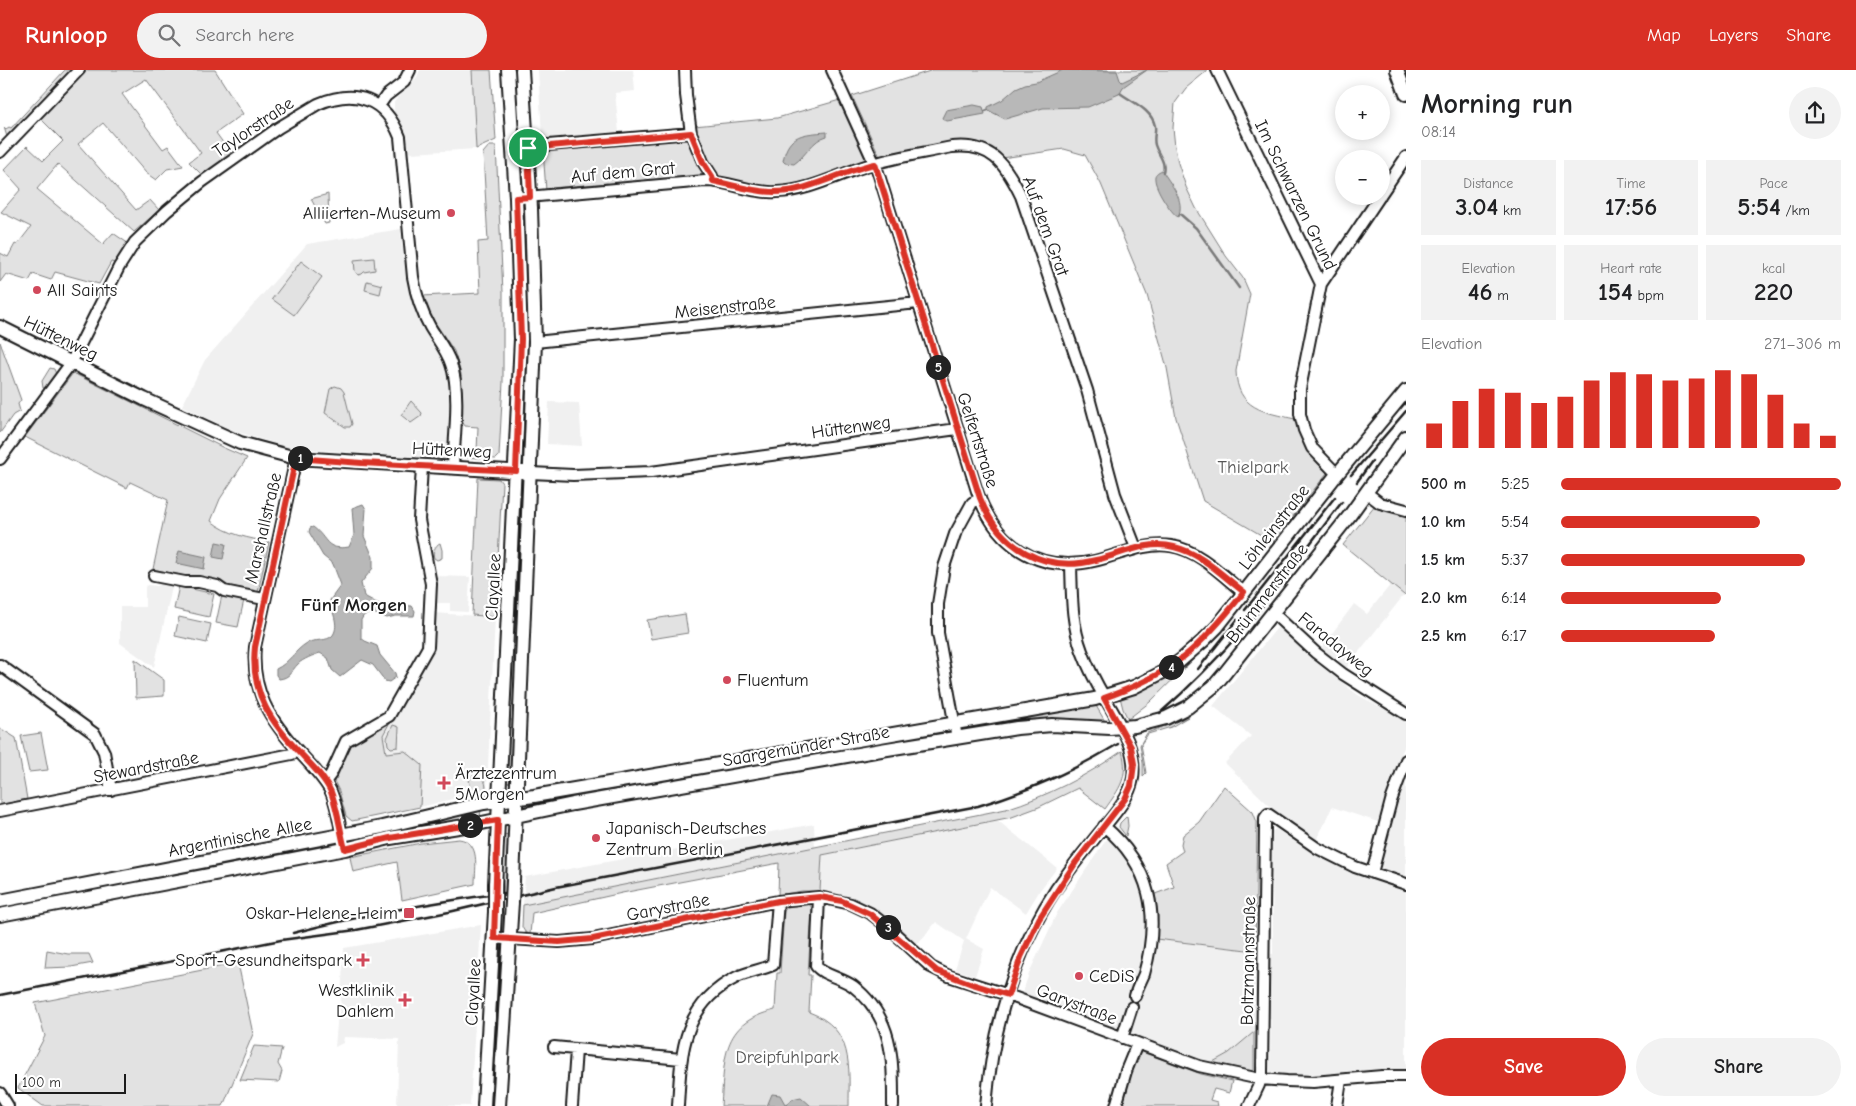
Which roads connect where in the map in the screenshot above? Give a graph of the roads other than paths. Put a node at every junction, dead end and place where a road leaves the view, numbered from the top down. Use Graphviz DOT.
graph roads {
  1 [pos="79,70"];
  2 [pos="410,70"];
  3 [pos="508,70"];
  4 [pos="522,70"];
  5 [pos="685,70"];
  6 [pos="832,70"];
  7 [pos="1217,70"];
  8 [pos="1397,70"];
  9 [pos="1406,94"];
  10 [pos="379,106"];
  11 [pos="691,133"];
  12 [pos="513,148"];
  13 [pos="528,148"];
  14 [pos="0,152"];
  15 [pos="1406,157"];
  16 [pos="875,164"];
  17 [pos="713,181"];
  18 [pos="1390,181"];
  19 [pos="530,197"];
  20 [pos="516,198"];
  21 [pos="1374,205"];
  22 [pos="1321,284"];
  23 [pos="918,304"];
  24 [pos="0,327"];
  25 [pos="535,342"];
  26 [pos="71,363"];
  27 [pos="1406,391"];
  28 [pos="958,429"];
  29 [pos="1406,437"];
  30 [pos="296,458"];
  31 [pos="0,459"];
  32 [pos="422,466"];
  33 [pos="453,468"];
  34 [pos="516,471"];
  35 [pos="530,473"];
  36 [pos="1337,474"];
  37 [pos="1367,493"];
  38 [pos="980,498"];
  39 [pos="1406,510"];
  40 [pos="1136,548"];
  41 [pos="1071,565"];
  42 [pos="154,576"];
  43 [pos="1244,592"];
  44 [pos="264,599"];
  45 [pos="1273,613"];
  46 [pos="0,665"];
  47 [pos="1104,698"];
  48 [pos="1406,714"];
  49 [pos="954,724"];
  50 [pos="1122,728"];
  51 [pos="957,738"];
  52 [pos="298,750"];
  53 [pos="1406,760"];
  54 [pos="325,782"];
  55 [pos="111,790"];
  56 [pos="516,798"];
  57 [pos="500,801"];
  58 [pos="0,811"];
  59 [pos="516,816"];
  60 [pos="498,820"];
  61 [pos="1104,826"];
  62 [pos="341,835"];
  63 [pos="345,849"];
  64 [pos="1372,873"];
  65 [pos="1406,884"];
  66 [pos="820,897"];
  67 [pos="0,901"];
  68 [pos="778,901"];
  69 [pos="0,914"];
  70 [pos="494,938"];
  71 [pos="510,939"];
  72 [pos="1008,995"];
  73 [pos="1135,996"];
  74 [pos="1132,1007"];
  75 [pos="1122,1038"];
  76 [pos="1137,1044"];
  77 [pos="554,1047"];
  78 [pos="576,1050"];
  79 [pos="681,1059"];
  80 [pos="1406,1076"];
  81 [pos="1260,1080"];
  82 [pos="1341,1080"];
  83 [pos="0,1093"];
  84 [pos="8,1106"];
  85 [pos="484,1106"];
  86 [pos="499,1106"];
  87 [pos="572,1106"];
  88 [pos="678,1106"];
  89 [pos="893,1106"];
  90 [pos="986,1106"];
  91 [pos="1116,1106"];
  92 [pos="1250,1106"];
  93 [pos="1337,1106"];
  1 -- 14 [label="street"];
  2 -- 10 [label="street"];
  3 -- 12 [label="main road, Clayallee"];
  4 -- 13 [label="main road, Clayallee"];
  5 -- 11 [label="street"];
  6 -- 16 [label="street, Gelfertstraße"];
  7 -- 22 [label="street, Im Schwarzen Grund"];
  8 -- 9 [label="main road"];
  10 -- 26 [label="street, Taylorstraße"];
  10 -- 33 [label="street"];
  11 -- 13 [label="street, Auf dem Grat"];
  11 -- 17 [label="street"];
  12 -- 13 [label="street, Auf dem Grat"];
  12 -- 20 [label="main road, Clayallee"];
  13 -- 19 [label="main road, Clayallee"];
  15 -- 18 [label="street"];
  16 -- 17 [label="street, Auf dem Grat"];
  16 -- 23 [label="street, Gelfertstraße"];
  16 -- 40 [label="street, Auf dem Grat"];
  17 -- 19 [label="street, Auf dem Grat"];
  19 -- 20 [label="street, Auf dem Grat"];
  19 -- 25 [label="main road, Clayallee"];
  20 -- 34 [label="main road, Clayallee"];
  21 -- 22 [label="street"];
  22 -- 36 [label="street, Im Schwarzen Grund"];
  23 -- 25 [label="street, Meisenstraße"];
  23 -- 28 [label="street, Gelfertstraße"];
  24 -- 26 [label="main road, Hüttenweg"];
  25 -- 35 [label="main road, Clayallee"];
  26 -- 30 [label="main road, Hüttenweg"];
  26 -- 31 [label="street, Taylorstraße"];
  27 -- 36 [label="main road, Löhleinstraße"];
  28 -- 35 [label="street, Hüttenweg"];
  28 -- 38 [label="street, Gelfertstraße"];
  29 -- 37 [label="main road, Brümmerstraße"];
  30 -- 32 [label="main road, Hüttenweg"];
  30 -- 44 [label="street, Marshallstraße"];
  32 -- 33 [label="main road, Hüttenweg"];
  32 -- 54 [label="street"];
  33 -- 34 [label="main road, Hüttenweg"];
  34 -- 35 [label="main road, Hüttenweg"];
  34 -- 57 [label="main road, Clayallee"];
  35 -- 56 [label="main road, Clayallee"];
  36 -- 43 [label="main road, Löhleinstraße"];
  37 -- 39 [label="street"];
  37 -- 45 [label="main road, Brümmerstraße"];
  38 -- 41 [label="street, Gelfertstraße"];
  38 -- 49 [label="street"];
  40 -- 41 [label="street, Gelfertstraße"];
  40 -- 43 [label="street, Gelfertstraße"];
  41 -- 47 [label="street"];
  42 -- 44 [label="street"];
  43 -- 47 [label="main road, Löhleinstraße"];
  44 -- 52 [label="street, Marshallstraße"];
  45 -- 48 [label="street, Faradayweg"];
  45 -- 50 [label="main road, Brümmerstraße"];
  46 -- 55 [label="street"];
  47 -- 49 [label="main road, Saargemünder Straße"];
  47 -- 50 [label="street"];
  49 -- 51 [label="street"];
  49 -- 56 [label="main road, Saargemünder Straße"];
  50 -- 51 [label="main road, Saargemünder Straße"];
  50 -- 61 [label="street"];
  51 -- 59 [label="main road, Saargemünder Straße"];
  52 -- 54 [label="street, Marshallstraße"];
  52 -- 55 [label="street, Stewardstraße"];
  53 -- 64 [label="street"];
  54 -- 62 [label="street, Marshallstraße"];
  55 -- 58 [label="street, Stewardstraße"];
  56 -- 57 [label="main road, Argentinische Allee"];
  56 -- 59 [label="main road, Clayallee"];
  57 -- 60 [label="main road, Clayallee"];
  57 -- 62 [label="main road, Argentinische Allee"];
  59 -- 60 [label="main road, Saargemünder Straße"];
  59 -- 71 [label="main road, Clayallee, bridge"];
  60 -- 63 [label="main road, Argentinische Allee"];
  60 -- 70 [label="main road, Clayallee, bridge"];
  61 -- 72 [label="street"];
  61 -- 73 [label="street"];
  62 -- 63 [label="street, Marshallstraße"];
  62 -- 67 [label="main road, Argentinische Allee"];
  63 -- 69 [label="main road, Argentinische Allee"];
  64 -- 65 [label="street"];
  64 -- 81 [label="street, Boltzmannstraße"];
  66 -- 68 [label="street, Garystraße"];
  66 -- 72 [label="street, Garystraße"];
  66 -- 89 [label="street"];
  68 -- 71 [label="street, Garystraße"];
  68 -- 79 [label="street"];
  70 -- 71 [label="street, Garystraße"];
  70 -- 85 [label="main road, Clayallee"];
  71 -- 86 [label="main road, Clayallee"];
  72 -- 75 [label="street, Garystraße"];
  72 -- 90 [label="street"];
  74 -- 75 [label="street"];
  75 -- 76 [label="street, Garystraße"];
  76 -- 81 [label="street, Garystraße"];
  76 -- 91 [label="street"];
  77 -- 78 [label="street"];
  78 -- 79 [label="street"];
  78 -- 87 [label="street"];
  79 -- 88 [label="street"];
  80 -- 82 [label="street, Garystraße"];
  81 -- 82 [label="street, Garystraße"];
  81 -- 92 [label="street, Boltzmannstraße"];
  82 -- 93 [label="street"];
  83 -- 84 [label="street"];
}
